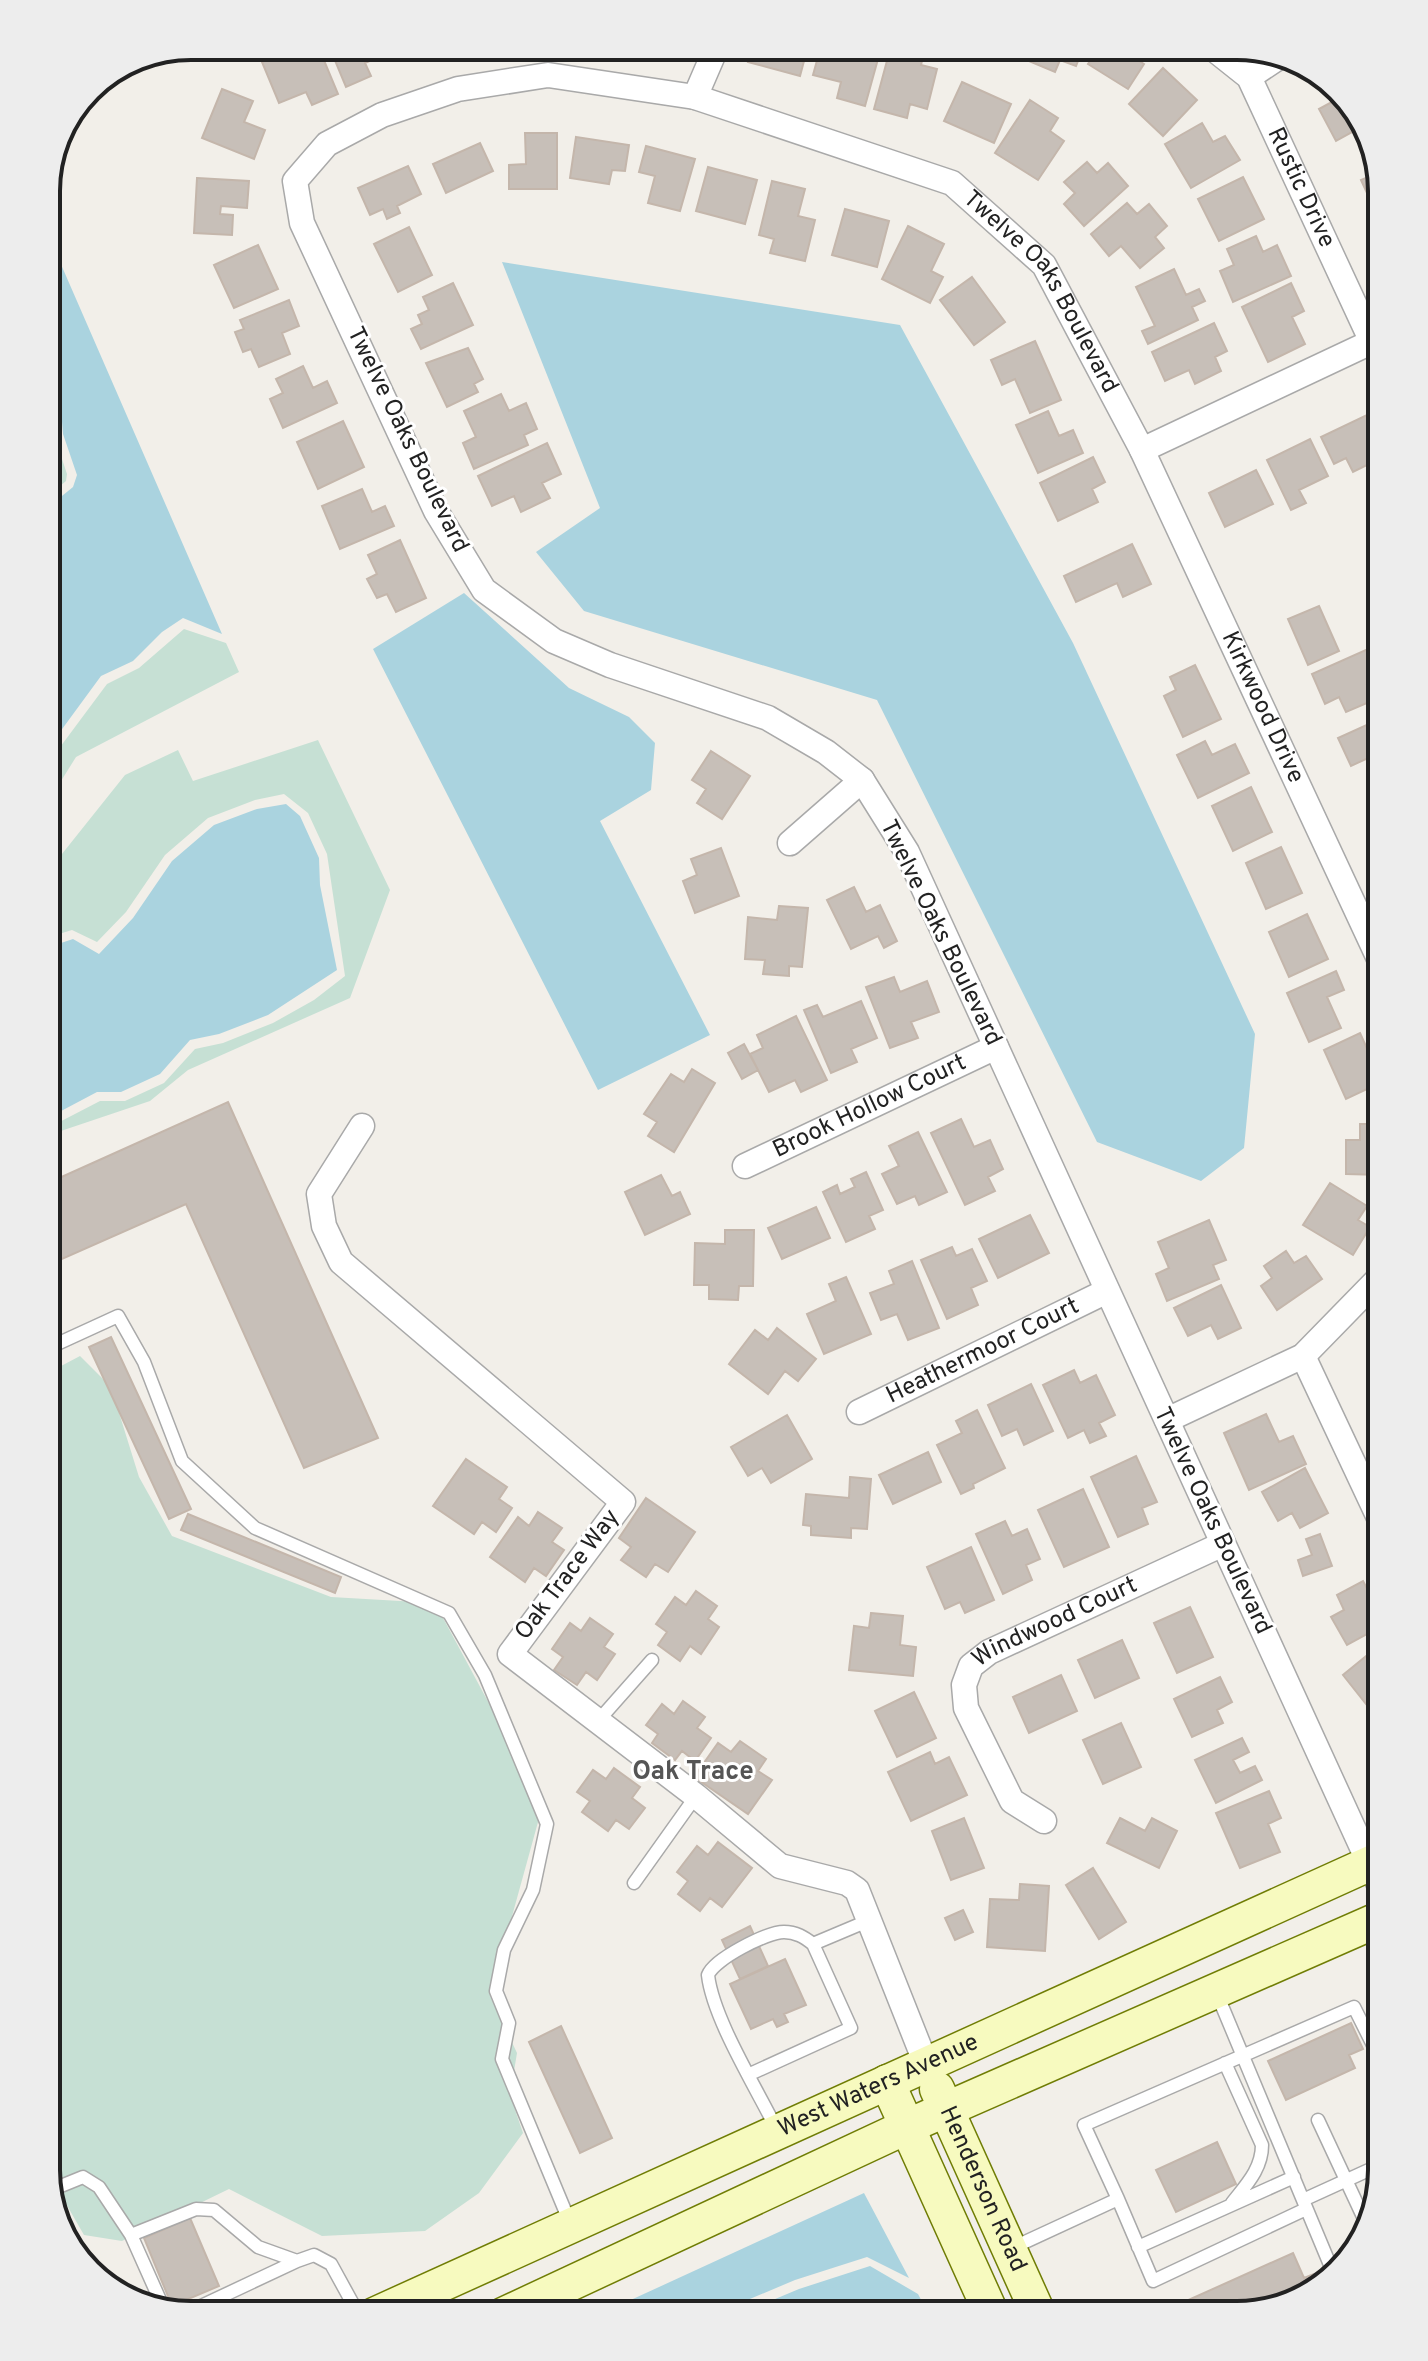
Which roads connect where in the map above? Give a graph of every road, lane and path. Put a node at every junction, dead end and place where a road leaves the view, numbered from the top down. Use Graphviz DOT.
graph roads {
  1 [pos="711,60"];
  2 [pos="1228,60"];
  3 [pos="1268,64"];
  4 [pos="1249,77"];
  5 [pos="695,97"];
  6 [pos="1368,322"];
  7 [pos="1368,344"];
  8 [pos="1142,450"];
  9 [pos="862,780"];
  10 [pos="790,843"];
  11 [pos="1368,935"];
  12 [pos="996,1047"];
  13 [pos="362,1126"];
  14 [pos="745,1166"];
  15 [pos="1368,1289"];
  16 [pos="1107,1291"];
  17 [pos="60,1343"];
  18 [pos="1303,1356"];
  19 [pos="859,1412"];
  20 [pos="1167,1420"];
  21 [pos="1368,1494"];
  22 [pos="1223,1544"];
  23 [pos="652,1660"];
  24 [pos="598,1721"];
  25 [pos="696,1796"];
  26 [pos="1044,1821"];
  27 [pos="1368,1850"];
  28 [pos="1368,1875"];
  29 [pos="634,1883"];
  30 [pos="870,1920"];
  31 [pos="1368,1924"];
  32 [pos="813,1944"];
  33 [pos="1216,1991"];
  34 [pos="1368,2035"];
  35 [pos="1242,2055"];
  36 [pos="1225,2063"];
  37 [pos="926,2064"];
  38 [pos="750,2074"];
  39 [pos="887,2082"];
  40 [pos="947,2110"];
  41 [pos="1318,2120"];
  42 [pos="906,2127"];
  43 [pos="778,2131"];
  44 [pos="1368,2171"];
  45 [pos="1294,2177"];
  46 [pos="1346,2182"];
  47 [pos="62,2186"];
  48 [pos="1118,2199"];
  49 [pos="1304,2204"];
  50 [pos="1230,2205"];
  51 [pos="1361,2212"];
  52 [pos="571,2225"];
  53 [pos="131,2235"];
  54 [pos="1138,2247"];
  55 [pos="1009,2249"];
  56 [pos="297,2261"];
  57 [pos="1329,2263"];
  58 [pos="158,2296"];
  59 [pos="212,2301"];
  60 [pos="351,2301"];
  61 [pos="405,2301"];
  62 [pos="542,2301"];
  63 [pos="986,2301"];
  64 [pos="1033,2301"];
  1 -- 5 [label="street"];
  2 -- 4 [label="street, Rustic Drive"];
  3 -- 4 [label="street"];
  4 -- 6 [label="street, Rustic Drive"];
  5 -- 8 [label="street, Twelve Oaks Boulevard"];
  5 -- 9 [label="street, Twelve Oaks Boulevard"];
  7 -- 8 [label="street"];
  8 -- 11 [label="street, Kirkwood Drive"];
  9 -- 10 [label="street"];
  9 -- 12 [label="street, Twelve Oaks Boulevard"];
  12 -- 14 [label="street, Brook Hollow Court"];
  12 -- 16 [label="street, Twelve Oaks Boulevard"];
  13 -- 24 [label="street, Oak Trace Way"];
  15 -- 18 [label="street"];
  16 -- 19 [label="street, Heathermoor Court"];
  16 -- 20 [label="street, Twelve Oaks Boulevard"];
  17 -- 52 [label="lane"];
  18 -- 20 [label="street"];
  18 -- 21 [label="street"];
  20 -- 22 [label="street, Twelve Oaks Boulevard"];
  22 -- 26 [label="street, Windwood Court"];
  22 -- 27 [label="street, Twelve Oaks Boulevard"];
  23 -- 24 [label="lane"];
  24 -- 25 [label="street, Oak Trace Way"];
  25 -- 29 [label="lane"];
  25 -- 30 [label="street, Oak Trace Way"];
  28 -- 37 [label="main road, West Waters Avenue"];
  30 -- 32 [label="lane"];
  30 -- 37 [label="street, Oak Trace Way"];
  31 -- 33 [label="main road, West Waters Avenue"];
  32 -- 38 [label="lane"];
  32 -- 38 [label="lane"];
  33 -- 35 [label="lane"];
  33 -- 40 [label="main road, West Waters Avenue"];
  34 -- 35 [label="lane"];
  35 -- 36 [label="lane"];
  35 -- 45 [label="lane"];
  36 -- 48 [label="lane"];
  36 -- 50 [label="lane"];
  37 -- 39 [label="main road, West Waters Avenue"];
  37 -- 40 [label="main road, Henderson Road"];
  38 -- 43 [label="lane"];
  39 -- 42 [label="main road, Henderson Road"];
  39 -- 43 [label="main road, West Waters Avenue"];
  40 -- 42 [label="main road, West Waters Avenue"];
  40 -- 55 [label="main road, Henderson Road"];
  41 -- 46 [label="lane"];
  42 -- 62 [label="main road, West Waters Avenue"];
  42 -- 63 [label="main road, Henderson Road"];
  43 -- 52 [label="main road, West Waters Avenue"];
  44 -- 46 [label="lane"];
  45 -- 49 [label="lane"];
  45 -- 50 [label="lane"];
  46 -- 49 [label="lane"];
  46 -- 51 [label="lane"];
  47 -- 53 [label="lane"];
  48 -- 54 [label="lane"];
  48 -- 55 [label="lane"];
  49 -- 54 [label="lane"];
  49 -- 57 [label="lane"];
  50 -- 54 [label="lane"];
  52 -- 61 [label="main road, West Waters Avenue"];
  53 -- 56 [label="lane"];
  53 -- 58 [label="lane"];
  55 -- 64 [label="main road, Henderson Road"];
  56 -- 59 [label="lane"];
  56 -- 60 [label="lane"];
}
